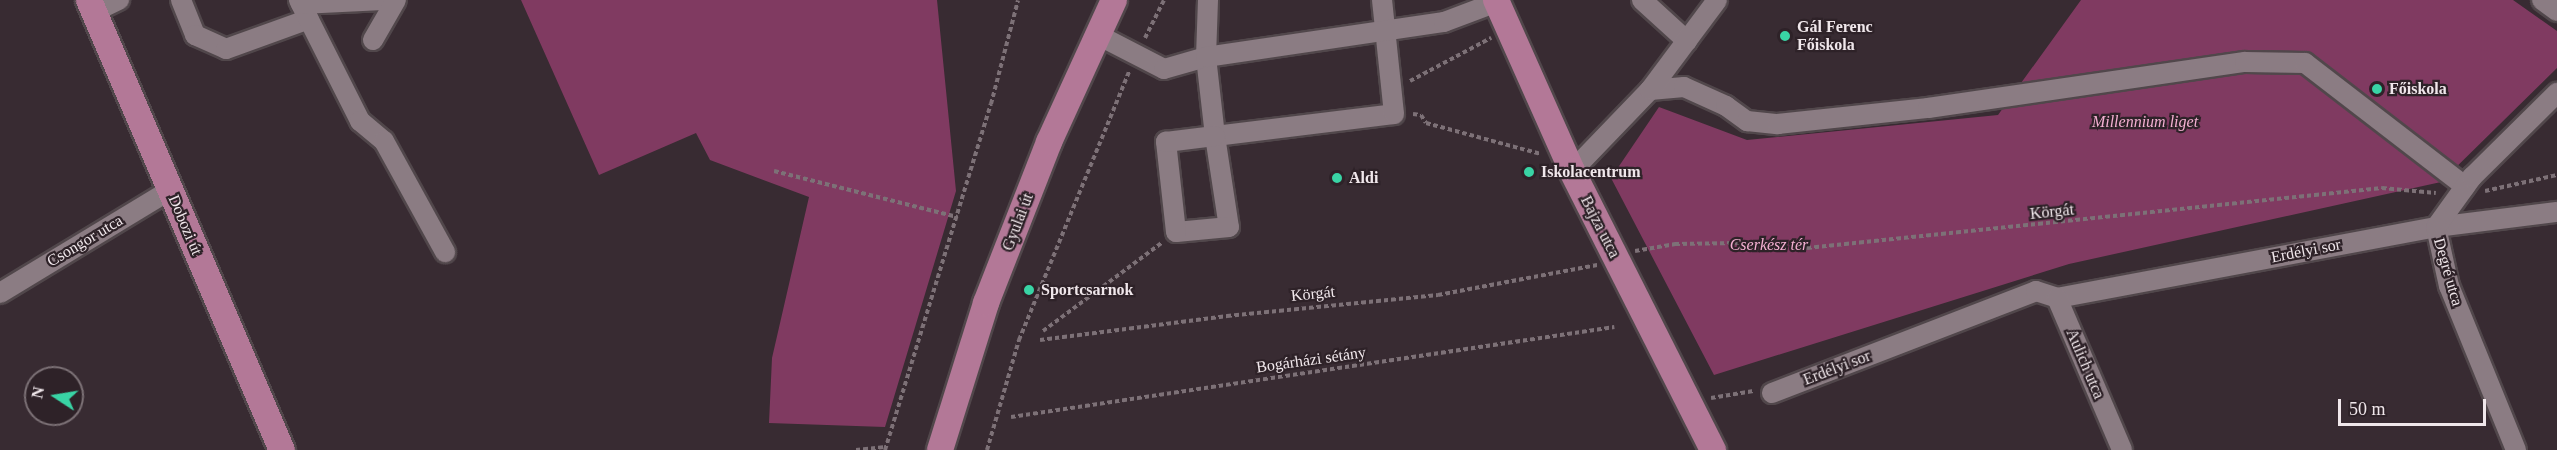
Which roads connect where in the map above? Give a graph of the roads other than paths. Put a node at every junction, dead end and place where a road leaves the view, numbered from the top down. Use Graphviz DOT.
graph roads {
  1 [pos="119,0"];
  2 [pos="181,0"];
  3 [pos="383,0"];
  4 [pos="396,0"];
  5 [pos="1114,0"];
  6 [pos="1208,0"];
  7 [pos="1382,0"];
  8 [pos="1642,0"];
  9 [pos="1717,0"];
  10 [pos="2542,0"];
  11 [pos="1496,1"];
  12 [pos="91,6"];
  13 [pos="303,8"];
  14 [pos="2557,11"];
  15 [pos="1387,28"];
  16 [pos="1098,35"];
  17 [pos="373,40"];
  18 [pos="1687,41"];
  19 [pos="1206,57"];
  20 [pos="1650,90"];
  21 [pos="2557,93"];
  22 [pos="1215,136"];
  23 [pos="1570,166"];
  24 [pos="2465,186"];
  25 [pos="170,190"];
  26 [pos="2557,212"];
  27 [pos="2436,227"];
  28 [pos="445,252"];
  29 [pos="0,293"];
  30 [pos="2057,298"];
  31 [pos="1772,393"];
  32 [pos="282,450"];
  33 [pos="940,450"];
  34 [pos="1713,450"];
  35 [pos="2122,450"];
  36 [pos="2516,450"];
  1 -- 12 [label="street"];
  2 -- 13 [label="street"];
  3 -- 13 [label="street"];
  4 -- 17 [label="street"];
  5 -- 16 [label="main road, Gyulai út"];
  6 -- 19 [label="street"];
  7 -- 15 [label="street"];
  8 -- 18 [label="street"];
  9 -- 18 [label="street"];
  10 -- 14 [label="street"];
  11 -- 15 [label="street"];
  11 -- 23 [label="main road, Bajza utca"];
  12 -- 25 [label="main road, Dobozi út"];
  13 -- 28 [label="street"];
  15 -- 19 [label="street"];
  15 -- 22 [label="street"];
  16 -- 19 [label="street"];
  16 -- 33 [label="main road, Gyulai út"];
  18 -- 20 [label="street"];
  19 -- 22 [label="street"];
  20 -- 23 [label="street"];
  20 -- 24 [label="street"];
  21 -- 24 [label="street, Degré utca"];
  22 -- 22 [label="street"];
  23 -- 34 [label="main road, Bajza utca"];
  24 -- 27 [label="street, Degré utca"];
  25 -- 29 [label="street, Csongor utca"];
  25 -- 32 [label="main road, Dobozi út"];
  26 -- 27 [label="street, Erdélyi sor"];
  27 -- 30 [label="street, Erdélyi sor"];
  27 -- 36 [label="street, Degré utca"];
  30 -- 31 [label="street, Erdélyi sor"];
  30 -- 35 [label="street, Aulich utca"];
}
